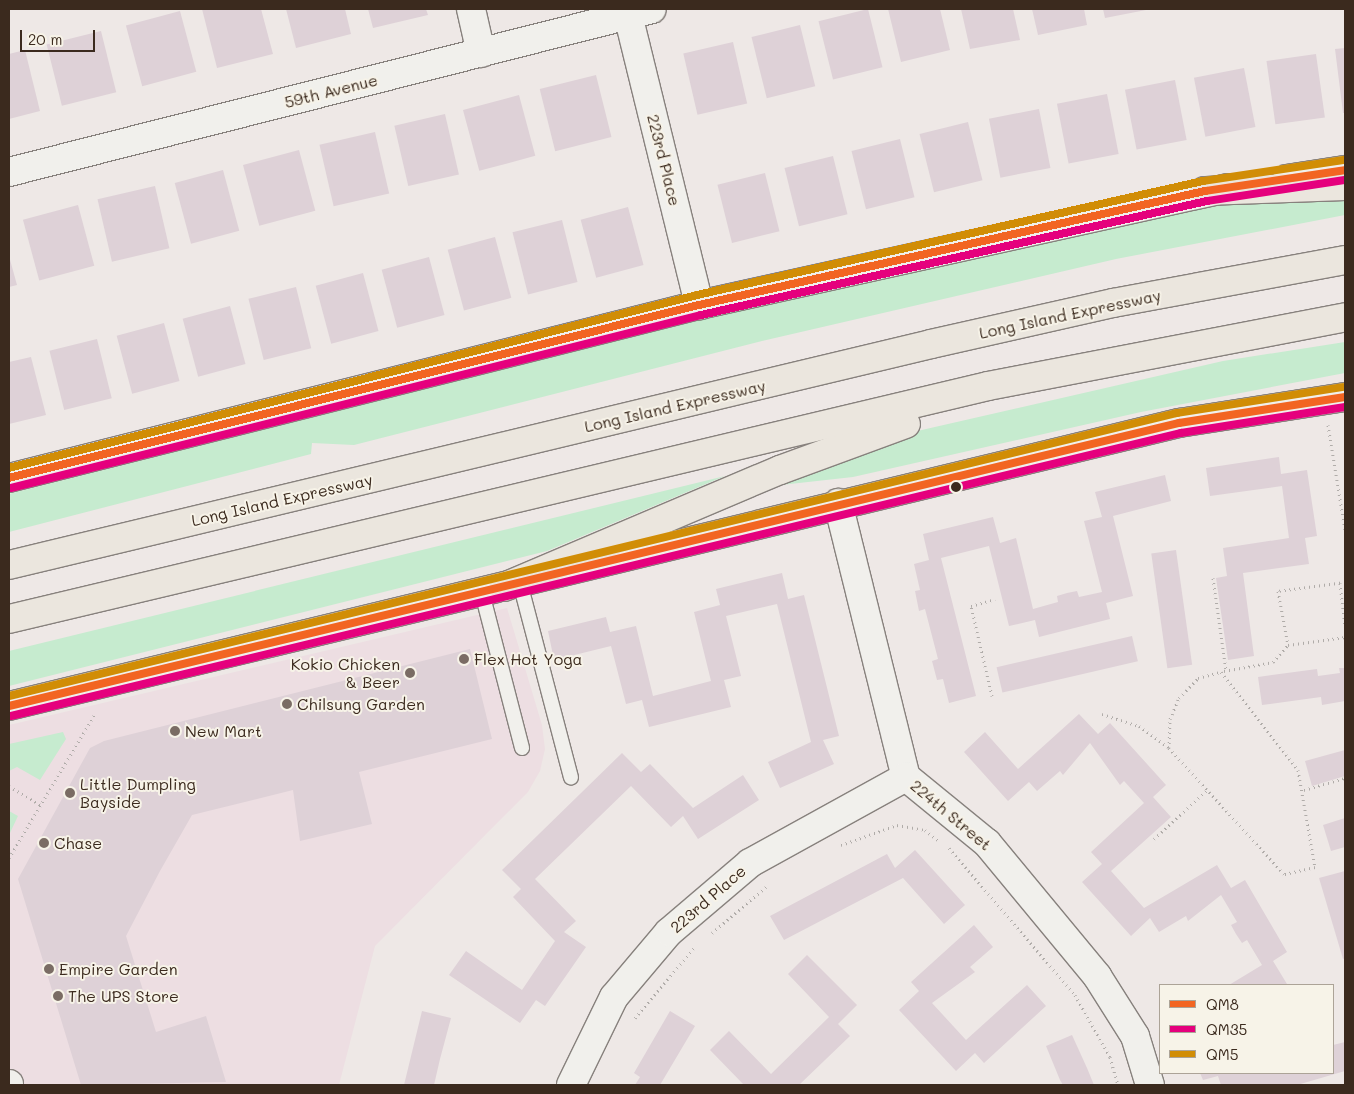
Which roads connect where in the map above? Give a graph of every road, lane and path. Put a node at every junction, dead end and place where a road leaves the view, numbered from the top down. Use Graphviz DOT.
graph roads {
  1 [pos="471,9"];
  2 [pos="640,12"];
  3 [pos="481,53"];
  4 [pos="1345,170"];
  5 [pos="9,172"];
  6 [pos="1345,186"];
  7 [pos="1205,191"];
  8 [pos="1345,260"];
  9 [pos="699,305"];
  10 [pos="1345,317"];
  11 [pos="1122,358"];
  12 [pos="1345,397"];
  13 [pos="1328,424"];
  14 [pos="9,478"];
  15 [pos="838,503"];
  16 [pos="1345,530"];
  17 [pos="9,565"];
  18 [pos="1213,578"];
  19 [pos="1345,582"];
  20 [pos="1340,583"];
  21 [pos="502,587"];
  22 [pos="995,599"];
  23 [pos="9,619"];
  24 [pos="1345,627"];
  25 [pos="1345,637"];
  26 [pos="1288,645"];
  27 [pos="1226,671"];
  28 [pos="1221,672"];
  29 [pos="992,696"];
  30 [pos="9,706"];
  31 [pos="95,714"];
  32 [pos="1102,714"];
  33 [pos="522,748"];
  34 [pos="1169,748"];
  35 [pos="906,777"];
  36 [pos="571,778"];
  37 [pos="1345,778"];
  38 [pos="9,786"];
  39 [pos="1207,790"];
  40 [pos="1304,790"];
  41 [pos="41,805"];
  42 [pos="1154,839"];
  43 [pos="838,846"];
  44 [pos="9,858"];
  45 [pos="772,882"];
  46 [pos="706,938"];
  47 [pos="699,944"];
  48 [pos="633,1021"];
  49 [pos="571,1085"];
  50 [pos="1118,1085"];
  51 [pos="1150,1085"];
  1 -- 3 [label="main road"];
  2 -- 3 [label="main road, 59th Avenue"];
  2 -- 9 [label="main road, 223rd Place"];
  3 -- 5 [label="main road, 59th Avenue"];
  4 -- 7 [label="main road"];
  6 -- 7 [label="highway"];
  7 -- 9 [label="main road"];
  8 -- 17 [label="highway, Long Island Expressway"];
  9 -- 14 [label="main road"];
  10 -- 11 [label="highway"];
  11 -- 21 [label="highway"];
  11 -- 23 [label="highway"];
  12 -- 15 [label="main road"];
  13 -- 16 [label="path"];
  15 -- 21 [label="main road"];
  15 -- 35 [label="main road, 224th Street"];
  18 -- 27 [label="path"];
  19 -- 20 [label="path"];
  20 -- 24 [label="path"];
  20 -- 26 [label="path"];
  21 -- 30 [label="main road"];
  21 -- 33 [label="lane"];
  21 -- 36 [label="lane"];
  22 -- 29 [label="path"];
  25 -- 26 [label="path"];
  26 -- 27 [label="path"];
  27 -- 28 [label="path"];
  28 -- 34 [label="path"];
  28 -- 40 [label="path"];
  31 -- 41 [label="path"];
  32 -- 34 [label="path"];
  34 -- 39 [label="path"];
  35 -- 49 [label="main road, 223rd Place"];
  35 -- 51 [label="main road, 224th Street"];
  37 -- 40 [label="path"];
  38 -- 41 [label="path"];
  39 -- 40 [label="path"];
  39 -- 42 [label="path"];
  41 -- 44 [label="path"];
  43 -- 50 [label="path"];
  45 -- 46 [label="path"];
  47 -- 48 [label="path"];
}
